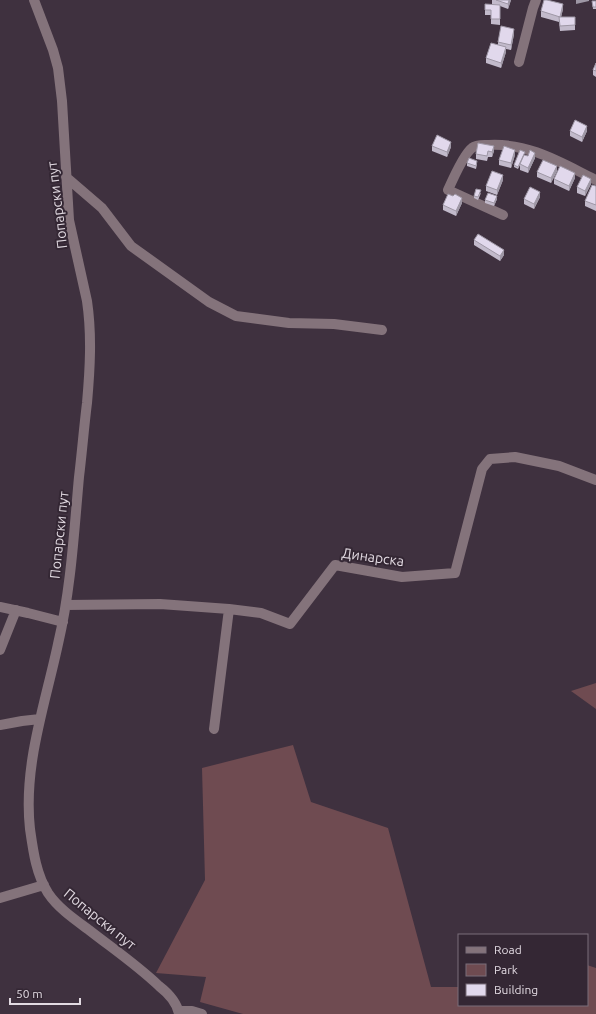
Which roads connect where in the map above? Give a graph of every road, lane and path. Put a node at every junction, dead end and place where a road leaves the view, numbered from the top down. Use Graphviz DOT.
graph roads {
  1 [pos="34,0"];
  2 [pos="536,0"];
  3 [pos="519,62"];
  4 [pos="66,177"];
  5 [pos="596,180"];
  6 [pos="503,215"];
  7 [pos="382,330"];
  8 [pos="596,480"];
  9 [pos="66,605"];
  10 [pos="0,607"];
  11 [pos="229,609"];
  12 [pos="16,610"];
  13 [pos="62,622"];
  14 [pos="0,650"];
  15 [pos="40,719"];
  16 [pos="0,725"];
  17 [pos="214,729"];
  18 [pos="44,885"];
  19 [pos="0,898"];
  20 [pos="179,1012"];
  21 [pos="202,1014"];
  1 -- 4 [label="street, Попарски пут"];
  2 -- 3 [label="street"];
  4 -- 7 [label="street"];
  4 -- 9 [label="street, Попарски пут"];
  5 -- 6 [label="street"];
  8 -- 11 [label="street, Динарска"];
  9 -- 11 [label="street, Динарска"];
  9 -- 13 [label="street, Попарски пут"];
  10 -- 12 [label="street"];
  11 -- 17 [label="street"];
  12 -- 13 [label="street"];
  12 -- 14 [label="street"];
  13 -- 15 [label="street, Попарски пут"];
  15 -- 16 [label="street"];
  15 -- 18 [label="street, Попарски пут"];
  18 -- 19 [label="street"];
  18 -- 20 [label="street, Попарски пут"];
  20 -- 21 [label="street"];
}
